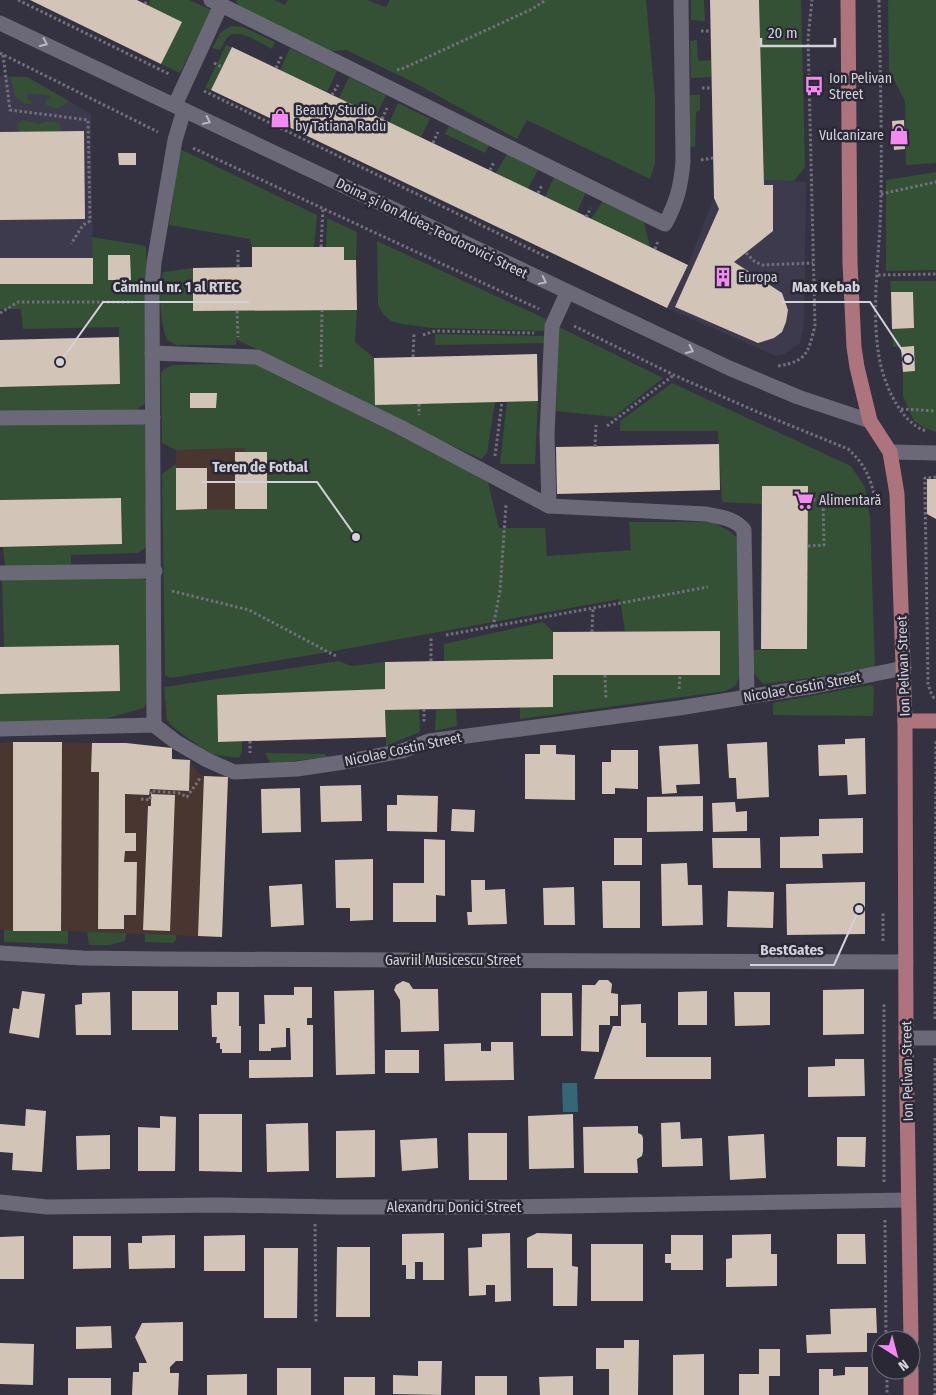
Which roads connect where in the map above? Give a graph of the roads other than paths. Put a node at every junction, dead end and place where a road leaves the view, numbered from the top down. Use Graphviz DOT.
graph roads {
  1 [pos="681,0"];
  2 [pos="848,0"];
  3 [pos="216,2"];
  4 [pos="0,23"];
  5 [pos="180,108"];
  6 [pos="567,293"];
  7 [pos="152,353"];
  8 [pos="153,417"];
  9 [pos="0,418"];
  10 [pos="870,421"];
  11 [pos="890,452"];
  12 [pos="936,453"];
  13 [pos="549,506"];
  14 [pos="155,571"];
  15 [pos="0,573"];
  16 [pos="904,668"];
  17 [pos="746,697"];
  18 [pos="905,721"];
  19 [pos="936,721"];
  20 [pos="154,725"];
  21 [pos="0,729"];
  22 [pos="0,953"];
  23 [pos="906,962"];
  24 [pos="906,1038"];
  25 [pos="936,1038"];
  26 [pos="908,1200"];
  27 [pos="0,1202"];
  28 [pos="910,1330"];
  29 [pos="911,1380"];
  30 [pos="911,1395"];
  1 -- 3 [label="street"];
  2 -- 10 [label="main road, Ion Pelivan Street"];
  3 -- 5 [label="street"];
  4 -- 5 [label="street, Doina și Ion Aldea-Teodorovici Street, one-way"];
  5 -- 6 [label="street, Doina și Ion Aldea-Teodorovici Street, one-way"];
  5 -- 7 [label="street"];
  6 -- 10 [label="street, Doina și Ion Aldea-Teodorovici Street, one-way"];
  6 -- 13 [label="street"];
  7 -- 8 [label="street"];
  7 -- 13 [label="street"];
  8 -- 9 [label="street"];
  8 -- 14 [label="street"];
  10 -- 11 [label="main road, Ion Pelivan Street"];
  11 -- 12 [label="street"];
  11 -- 16 [label="main road, Ion Pelivan Street"];
  13 -- 17 [label="street"];
  14 -- 15 [label="street"];
  14 -- 20 [label="street"];
  16 -- 17 [label="street, Nicolae Costin Street"];
  16 -- 18 [label="main road, Ion Pelivan Street"];
  17 -- 20 [label="street, Nicolae Costin Street"];
  18 -- 19 [label="main road"];
  18 -- 23 [label="main road, Ion Pelivan Street"];
  20 -- 21 [label="street"];
  22 -- 23 [label="street, Gavriil Musicescu Street"];
  23 -- 24 [label="main road, Ion Pelivan Street"];
  24 -- 25 [label="street"];
  24 -- 26 [label="main road, Ion Pelivan Street"];
  26 -- 27 [label="street, Alexandru Donici Street"];
  26 -- 28 [label="main road, Ion Pelivan Street"];
  29 -- 30 [label="main road"];
}
